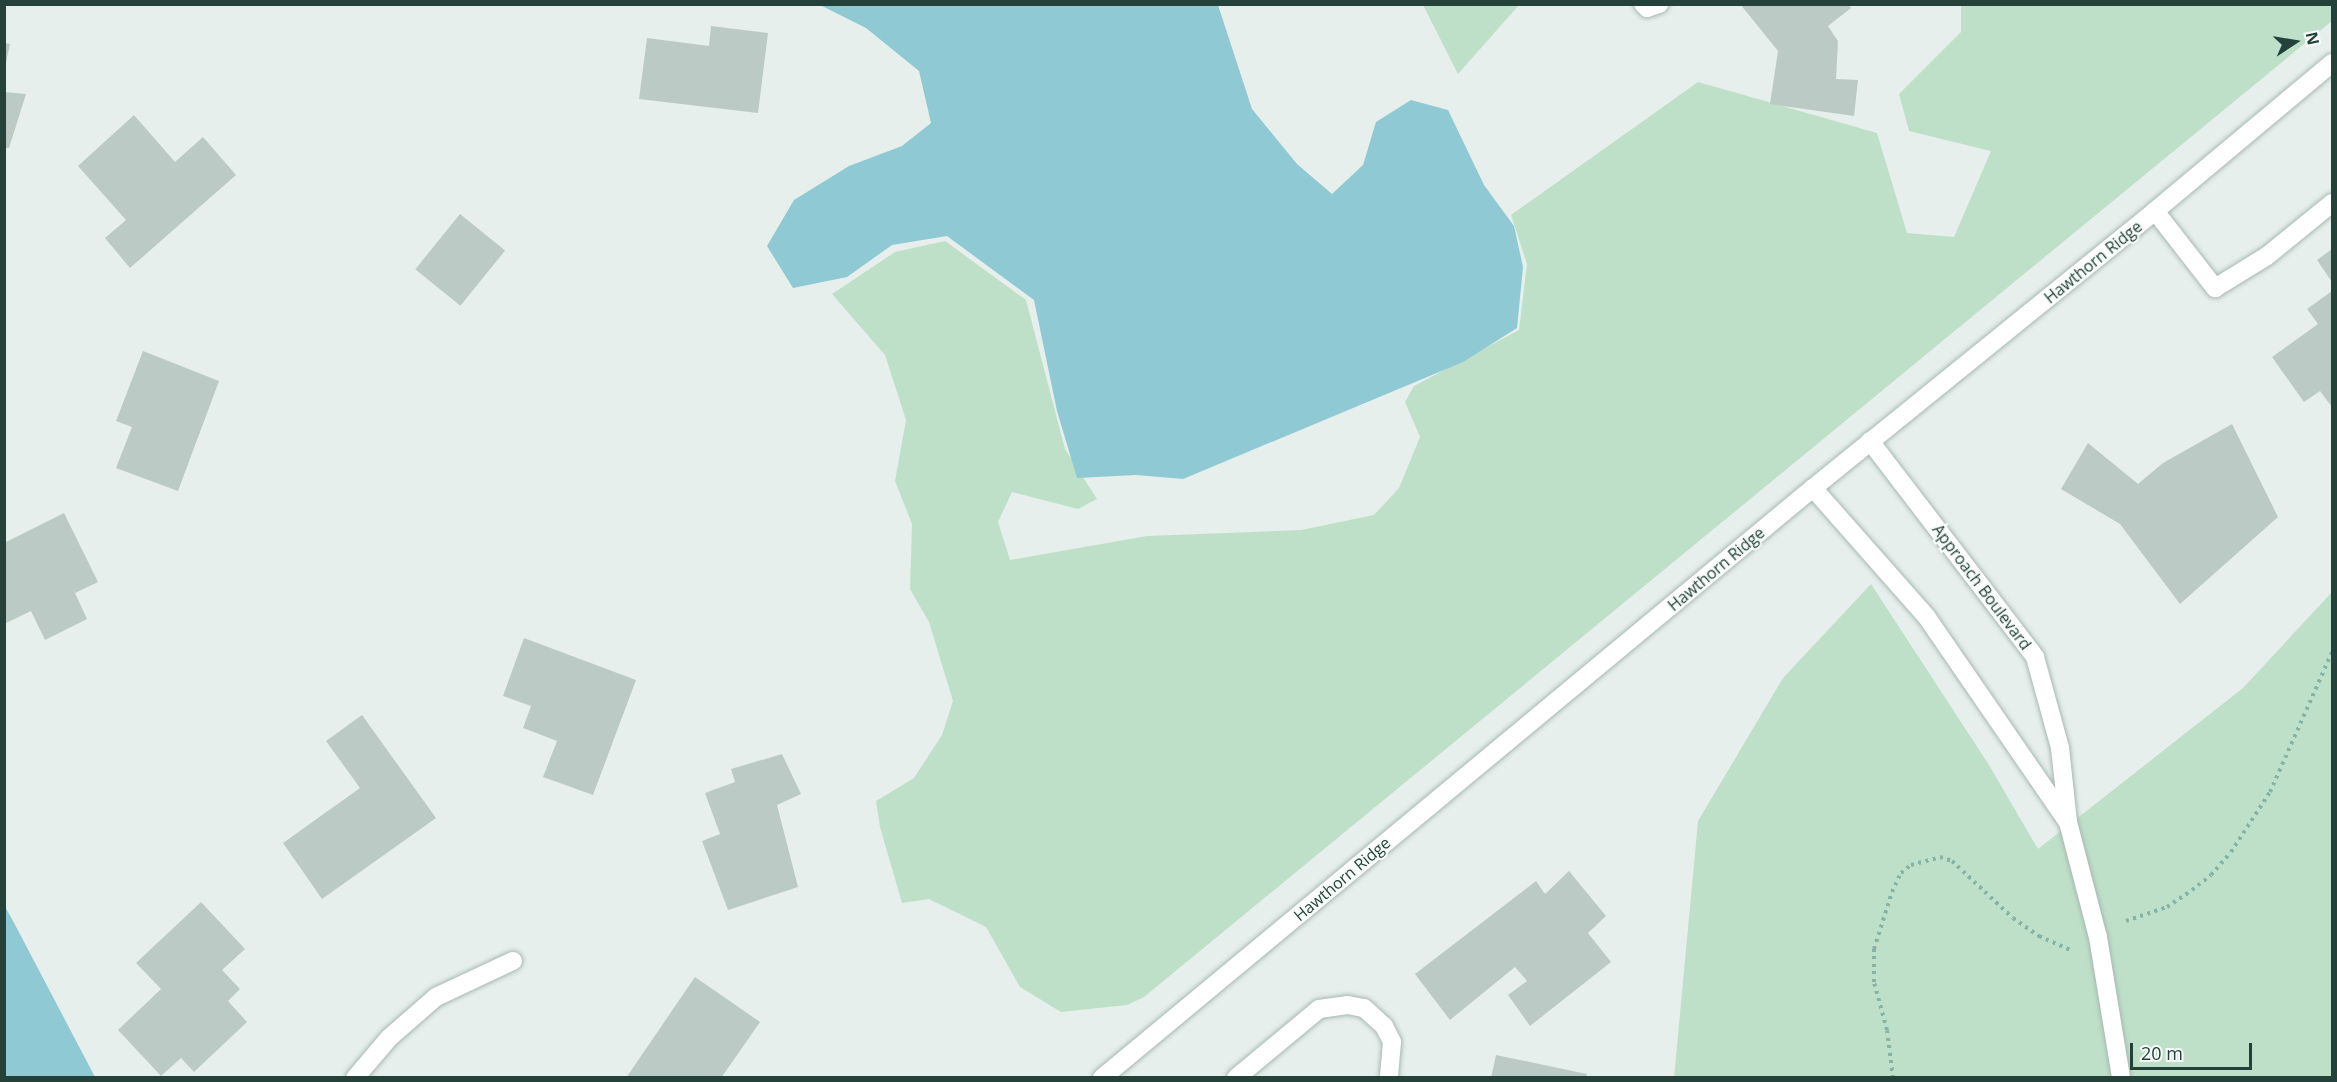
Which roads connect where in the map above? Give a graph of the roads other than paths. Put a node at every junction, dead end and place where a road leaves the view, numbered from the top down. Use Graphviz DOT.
graph roads {
  1 [pos="1643,4"];
  2 [pos="1659,4"];
  3 [pos="2332,63"];
  4 [pos="2332,202"];
  5 [pos="2155,211"];
  6 [pos="1870,441"];
  7 [pos="1814,488"];
  8 [pos="2068,822"];
  9 [pos="513,961"];
  10 [pos="355,1077"];
  11 [pos="1102,1077"];
  12 [pos="1236,1077"];
  13 [pos="1389,1077"];
  14 [pos="2121,1077"];
  1 -- 2 [label="street"];
  3 -- 5 [label="street, Hawthorn Ridge"];
  4 -- 5 [label="street"];
  5 -- 6 [label="street, Hawthorn Ridge"];
  6 -- 7 [label="street, Hawthorn Ridge"];
  6 -- 8 [label="street, Approach Boulevard"];
  7 -- 8 [label="street, Approach Boulevard"];
  7 -- 11 [label="street, Hawthorn Ridge"];
  8 -- 14 [label="street, Approach Boulevard"];
  9 -- 10 [label="street"];
  12 -- 13 [label="street"];
}
